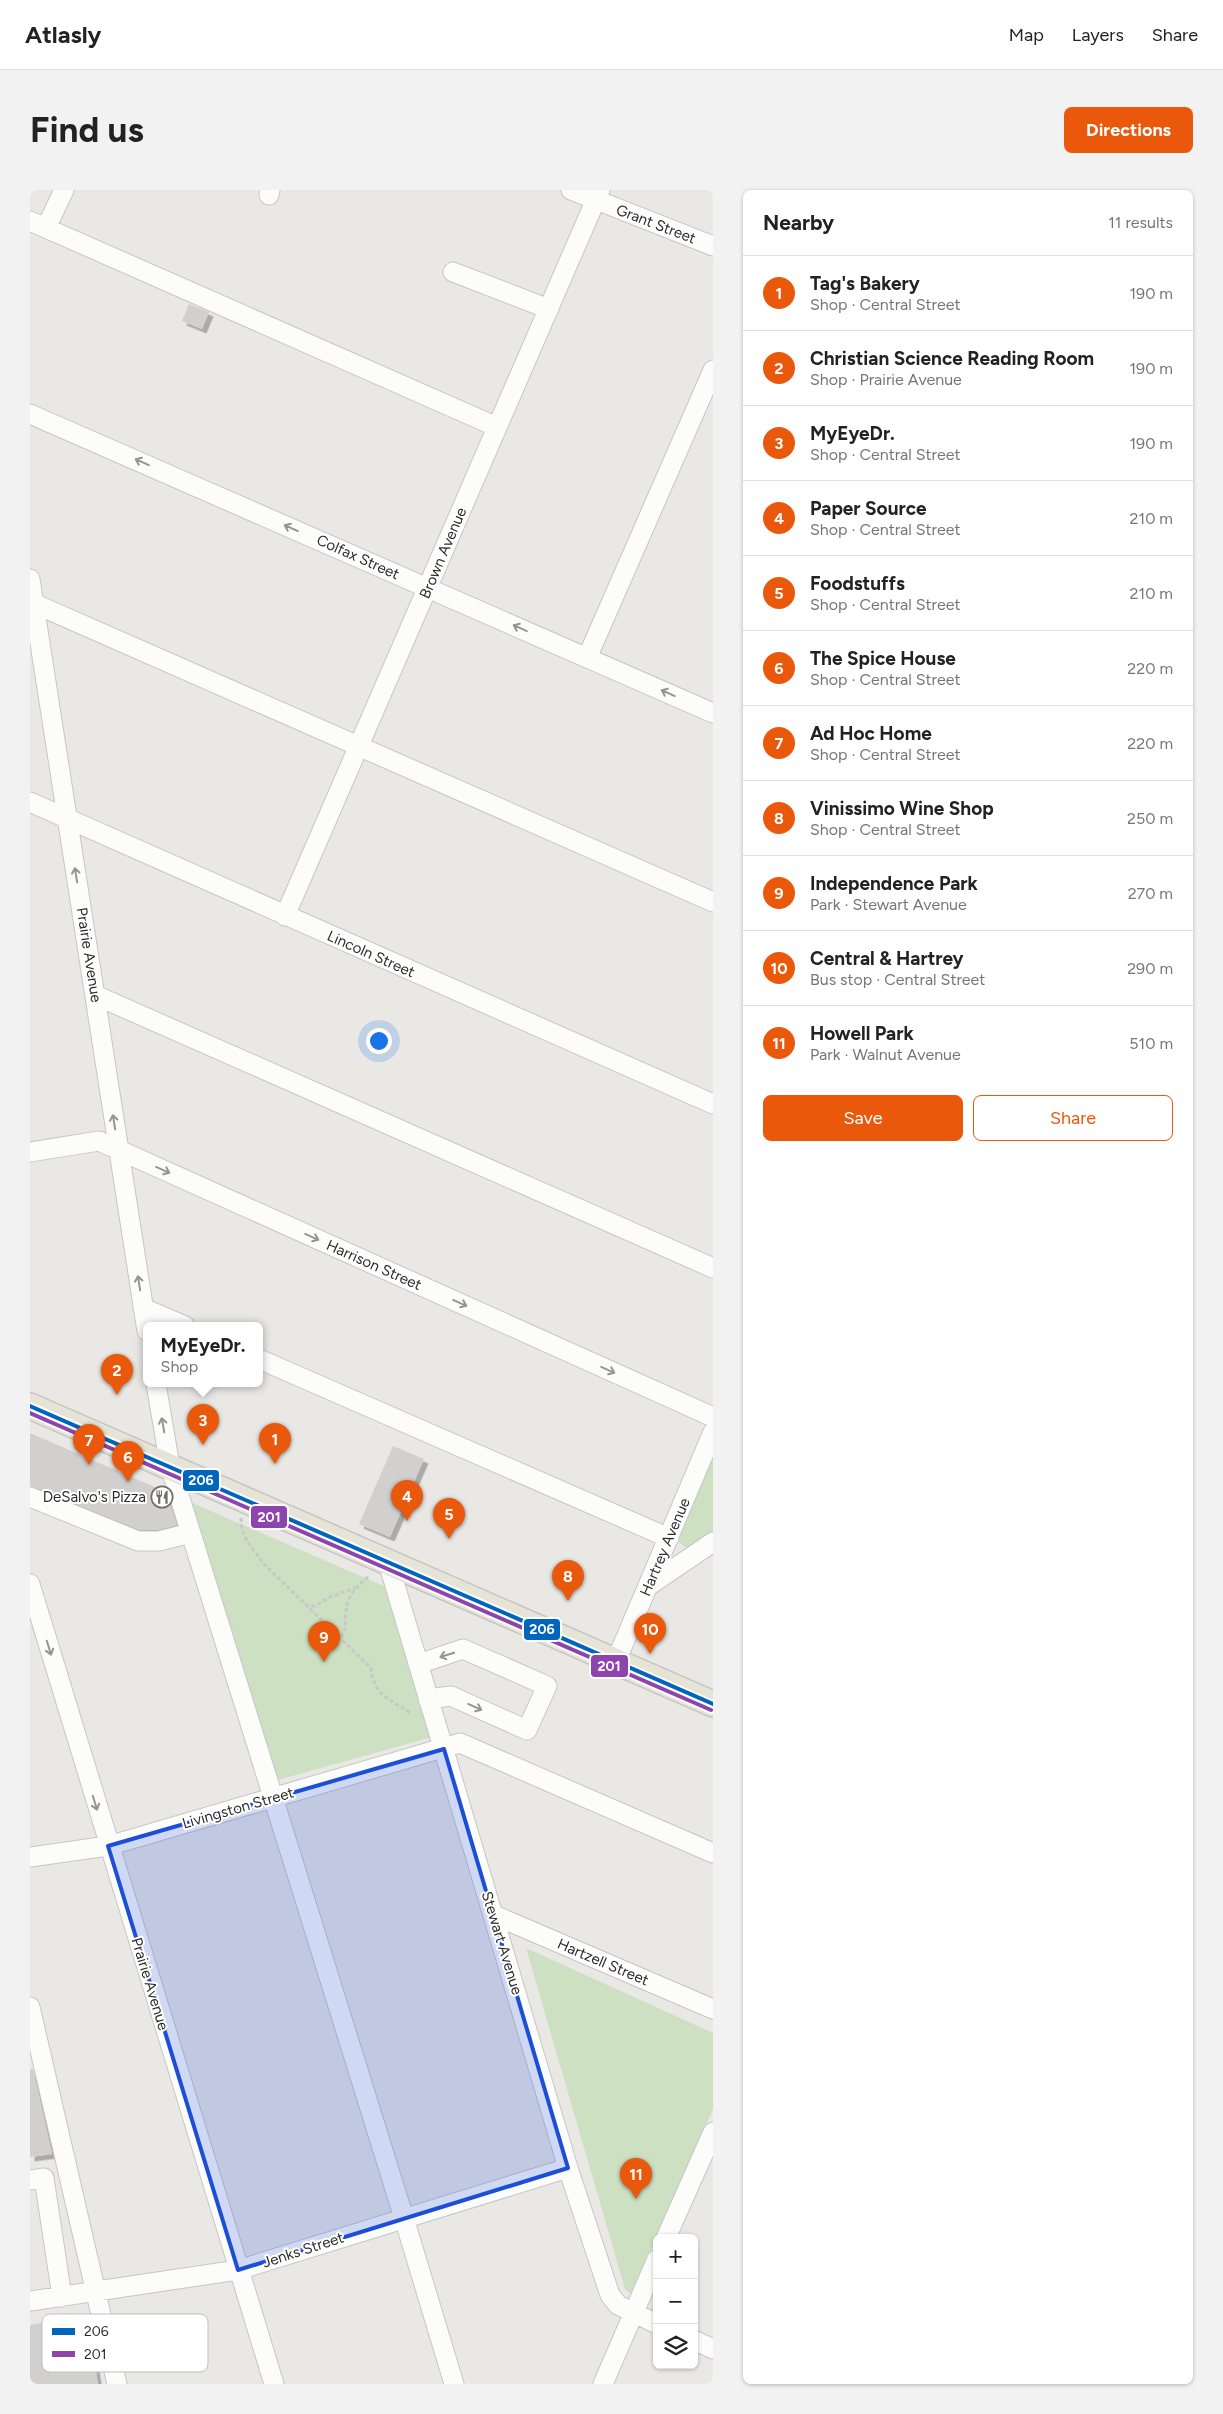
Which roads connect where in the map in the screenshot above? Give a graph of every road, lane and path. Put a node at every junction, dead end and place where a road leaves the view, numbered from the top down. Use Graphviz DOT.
graph roads {
  1 [pos="64,190"];
  2 [pos="571,190"];
  3 [pos="598,195"];
  4 [pos="38,225"];
  5 [pos="713,246"];
  6 [pos="453,272"];
  7 [pos="549,309"];
  8 [pos="713,370"];
  9 [pos="30,414"];
  10 [pos="497,427"];
  11 [pos="30,579"];
  12 [pos="428,588"];
  13 [pos="33,603"];
  14 [pos="587,658"];
  15 [pos="712,711"];
  16 [pos="359,746"];
  17 [pos="30,802"];
  18 [pos="68,818"];
  19 [pos="713,902"];
  20 [pos="285,916"];
  21 [pos="95,995"];
  22 [pos="713,1104"];
  23 [pos="119,1150"];
  24 [pos="30,1152"];
  25 [pos="713,1268"];
  26 [pos="143,1308"];
  27 [pos="145,1322"];
  28 [pos="176,1322"];
  29 [pos="263,1361"];
  30 [pos="157,1387"];
  31 [pos="30,1406"];
  32 [pos="713,1417"];
  33 [pos="713,1432"];
  34 [pos="170,1466"];
  35 [pos="30,1497"];
  36 [pos="241,1517"];
  37 [pos="191,1533"];
  38 [pos="669,1538"];
  39 [pos="711,1546"];
  40 [pos="379,1569"];
  41 [pos="30,1584"];
  42 [pos="650,1585"];
  43 [pos="355,1588"];
  44 [pos="305,1605"];
  45 [pos="36,1623"];
  46 [pos="341,1637"];
  47 [pos="616,1661"];
  48 [pos="418,1664"];
  49 [pos="428,1700"];
  50 [pos="713,1704"];
  51 [pos="410,1713"];
  52 [pos="444,1749"];
  53 [pos="274,1798"];
  54 [pos="108,1846"];
  55 [pos="713,1853"];
  56 [pos="30,1857"];
  57 [pos="494,1915"];
  58 [pos="30,2007"];
  59 [pos="713,2009"];
  60 [pos="713,2132"];
  61 [pos="707,2163"];
  62 [pos="568,2168"];
  63 [pos="37,2179"];
  64 [pos="404,2218"];
  65 [pos="668,2234"];
  66 [pos="653,2268"];
  67 [pos="238,2270"];
  68 [pos="97,2292"];
  69 [pos="62,2297"];
  70 [pos="30,2301"];
  71 [pos="633,2313"];
  72 [pos="102,2314"];
  73 [pos="653,2322"];
  74 [pos="698,2342"];
  75 [pos="713,2349"];
  76 [pos="274,2384"];
  77 [pos="454,2384"];
  78 [pos="603,2384"];
  1 -- 4 [label="street"];
  2 -- 3 [label="street, Grant Street"];
  3 -- 5 [label="street, Grant Street"];
  3 -- 7 [label="street, Brown Avenue"];
  4 -- 10 [label="street"];
  6 -- 7 [label="street"];
  7 -- 10 [label="street, Brown Avenue"];
  8 -- 14 [label="street"];
  12 -- 9 [label="street, Colfax Street, one-way"];
  10 -- 12 [label="street, Brown Avenue"];
  11 -- 13 [label="street, Prairie Avenue"];
  14 -- 12 [label="street, Colfax Street, one-way"];
  12 -- 16 [label="street, Brown Avenue"];
  13 -- 16 [label="street"];
  13 -- 18 [label="street, Prairie Avenue"];
  15 -- 14 [label="street, Colfax Street, one-way"];
  16 -- 19 [label="street"];
  16 -- 20 [label="street, Brown Avenue"];
  17 -- 18 [label="street, Lincoln Street"];
  18 -- 20 [label="street, Lincoln Street"];
  21 -- 18 [label="street, Prairie Avenue, one-way"];
  20 -- 22 [label="street, Lincoln Street"];
  23 -- 21 [label="street, Prairie Avenue, one-way"];
  21 -- 25 [label="street"];
  23 -- 24 [label="street, Harrison Street"];
  26 -- 23 [label="street, Prairie Avenue, one-way"];
  23 -- 32 [label="street, Harrison Street, one-way"];
  26 -- 27 [label="street, Prairie Avenue"];
  26 -- 28 [label="street"];
  29 -- 38 [label="street"];
  34 -- 30 [label="street, one-way"];
  31 -- 34 [label="main road"];
  33 -- 38 [label="street, Hartrey Avenue"];
  34 -- 37 [label="street"];
  34 -- 40 [label="main road"];
  35 -- 37 [label="street"];
  36 -- 44 [label="path"];
  37 -- 53 [label="street"];
  38 -- 42 [label="street, Hartrey Avenue"];
  39 -- 42 [label="street"];
  40 -- 43 [label="path"];
  40 -- 47 [label="main road"];
  40 -- 48 [label="street, Stewart Avenue"];
  41 -- 45 [label="street, Prairie Avenue"];
  42 -- 47 [label="street, Hartrey Avenue"];
  43 -- 44 [label="path"];
  43 -- 46 [label="path"];
  44 -- 46 [label="path"];
  45 -- 54 [label="street, Prairie Avenue, one-way"];
  46 -- 51 [label="path"];
  47 -- 50 [label="main road"];
  48 -- 49 [label="street, Stewart Avenue"];
  49 -- 48 [label="street, one-way"];
  49 -- 52 [label="street, Stewart Avenue"];
  52 -- 53 [label="street, Livingston Street"];
  52 -- 55 [label="street, Livingston Street"];
  52 -- 57 [label="street, Stewart Avenue"];
  53 -- 54 [label="street, Livingston Street"];
  53 -- 64 [label="street"];
  54 -- 56 [label="street, Livingston Street"];
  54 -- 67 [label="street, Prairie Avenue"];
  57 -- 59 [label="street, Hartzell Street"];
  57 -- 62 [label="street, Stewart Avenue"];
  58 -- 68 [label="street"];
  60 -- 61 [label="street"];
  61 -- 65 [label="street"];
  62 -- 64 [label="street, Jenks Street"];
  62 -- 71 [label="street, Stewart Avenue"];
  63 -- 69 [label="street"];
  64 -- 67 [label="street, Jenks Street"];
  64 -- 77 [label="street"];
  66 -- 71 [label="street"];
  67 -- 68 [label="street, Jenks Street"];
  67 -- 76 [label="street, Prairie Avenue"];
  68 -- 69 [label="street, Jenks Street"];
  68 -- 72 [label="street"];
  69 -- 70 [label="street, Jenks Street"];
  71 -- 73 [label="street, Stewart Avenue"];
  71 -- 78 [label="street"];
  74 -- 75 [label="street"];
}
